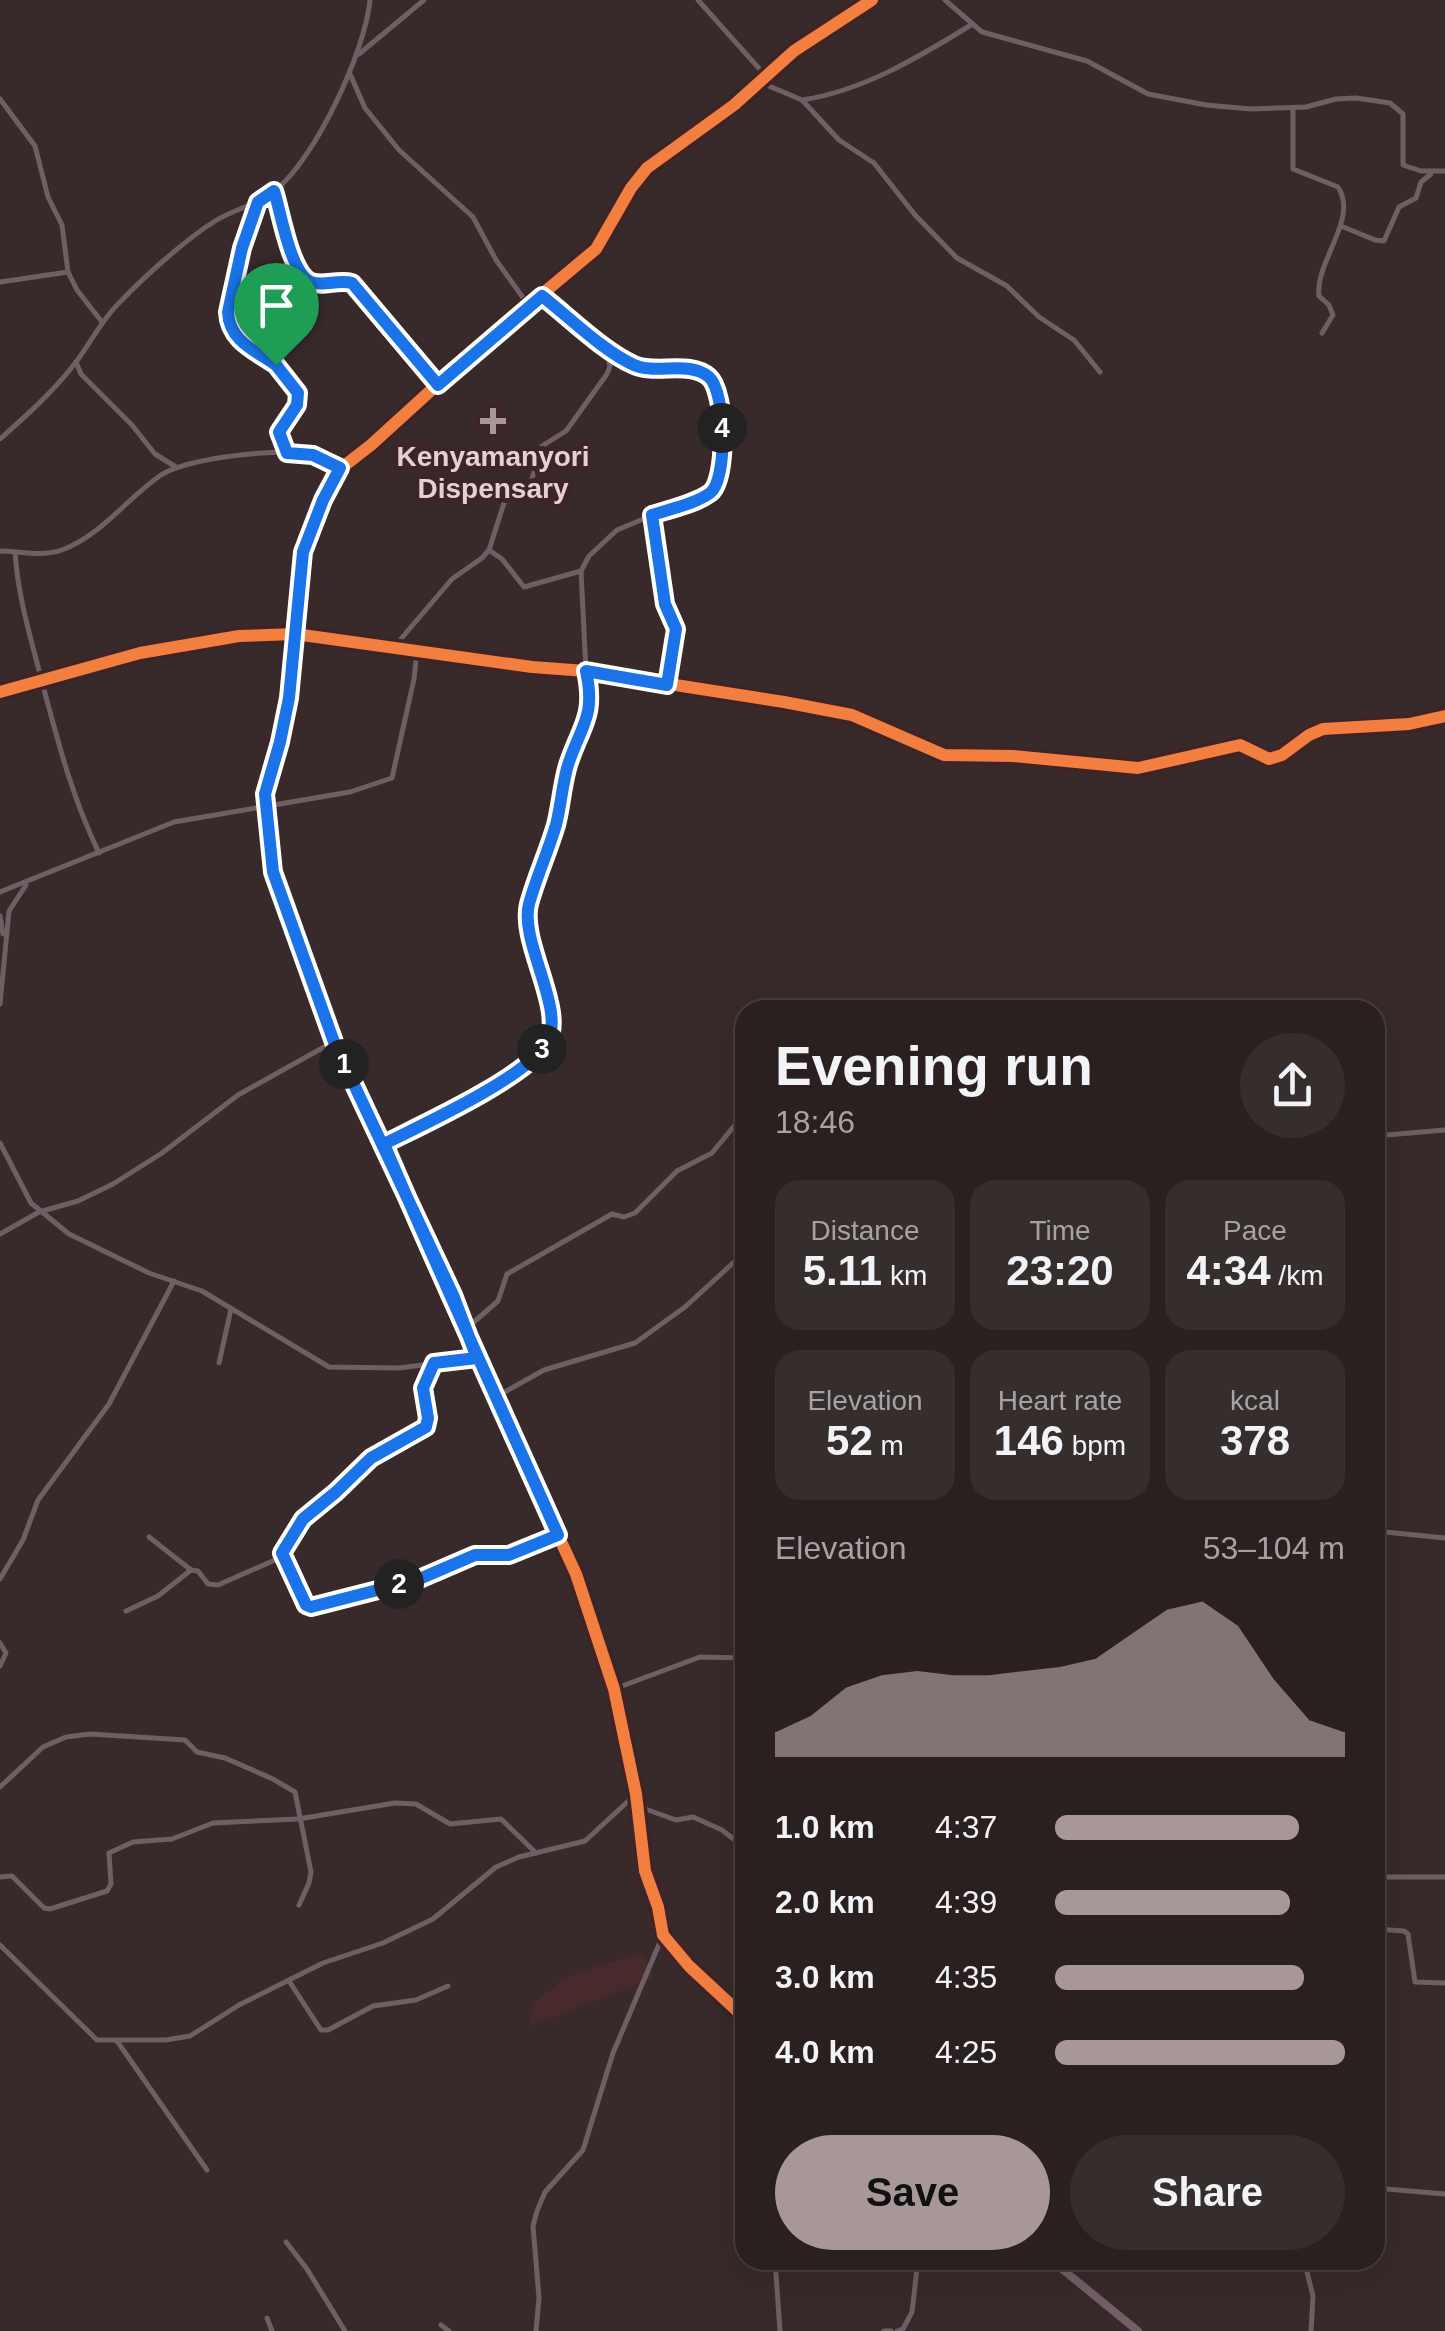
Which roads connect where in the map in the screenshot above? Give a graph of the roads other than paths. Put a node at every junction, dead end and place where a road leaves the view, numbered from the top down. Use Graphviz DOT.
graph roads {
  1 [pos="370,0"];
  2 [pos="424,0"];
  3 [pos="698,0"];
  4 [pos="872,0"];
  5 [pos="944,0"];
  6 [pos="971,25"];
  7 [pos="356,56"];
  8 [pos="350,74"];
  9 [pos="762,78"];
  10 [pos="0,100"];
  11 [pos="802,100"];
  12 [pos="1293,108"];
  13 [pos="1445,171"];
  14 [pos="1434,173"];
  15 [pos="274,191"];
  16 [pos="258,202"];
  17 [pos="1340,226"];
  18 [pos="68,272"];
  19 [pos="0,282"];
  20 [pos="542,296"];
  21 [pos="529,306"];
  22 [pos="102,322"];
  23 [pos="1322,333"];
  24 [pos="604,344"];
  25 [pos="76,362"];
  26 [pos="1100,372"];
  27 [pos="438,385"];
  28 [pos="0,438"];
  29 [pos="287,453"];
  30 [pos="176,467"];
  31 [pos="340,468"];
  32 [pos="652,515"];
  33 [pos="489,550"];
  34 [pos="0,551"];
  35 [pos="15,552"];
  36 [pos="581,571"];
  37 [pos="295,634"];
  38 [pos="394,647"];
  39 [pos="417,650"];
  40 [pos="586,671"];
  41 [pos="42,679"];
  42 [pos="667,685"];
  43 [pos="0,692"];
  44 [pos="1445,716"];
  45 [pos="264,805"];
  46 [pos="99,853"];
  47 [pos="28,882"];
  48 [pos="0,892"];
  49 [pos="0,916"];
  50 [pos="4,942"];
  51 [pos="0,1004"];
  52 [pos="334,1042"];
  53 [pos="735,1126"];
  54 [pos="1445,1130"];
  55 [pos="1385,1135"];
  56 [pos="0,1143"];
  57 [pos="384,1144"];
  58 [pos="39,1212"];
  59 [pos="0,1234"];
  60 [pos="735,1261"];
  61 [pos="174,1282"];
  62 [pos="231,1309"];
  63 [pos="467,1328"];
  64 [pos="477,1358"];
  65 [pos="219,1363"];
  66 [pos="434,1363"];
  67 [pos="494,1398"];
  68 [pos="1385,1532"];
  69 [pos="558,1535"];
  70 [pos="148,1536"];
  71 [pos="1445,1538"];
  72 [pos="282,1553"];
  73 [pos="191,1570"];
  74 [pos="0,1579"];
  75 [pos="126,1611"];
  76 [pos="0,1643"];
  77 [pos="735,1658"];
  78 [pos="0,1666"];
  79 [pos="614,1688"];
  80 [pos="0,1787"];
  81 [pos="636,1794"];
  82 [pos="637,1806"];
  83 [pos="298,1818"];
  84 [pos="735,1840"];
  85 [pos="536,1854"];
  86 [pos="1385,1876"];
  87 [pos="0,1877"];
  88 [pos="1445,1877"];
  89 [pos="299,1905"];
  90 [pos="1385,1931"];
  91 [pos="663,1935"];
  92 [pos="0,1946"];
  93 [pos="288,1982"];
  94 [pos="1445,1983"];
  95 [pos="448,1986"];
  96 [pos="735,2009"];
  97 [pos="117,2041"];
  98 [pos="208,2170"];
  99 [pos="1385,2189"];
  100 [pos="1445,2194"];
  101 [pos="286,2242"];
  102 [pos="776,2270"];
  103 [pos="917,2270"];
  104 [pos="1062,2270"];
  105 [pos="1306,2270"];
  106 [pos="268,2318"];
  107 [pos="440,2326"];
  108 [pos="272,2331"];
  109 [pos="345,2331"];
  110 [pos="449,2331"];
  111 [pos="536,2331"];
  112 [pos="780,2331"];
  113 [pos="891,2331"];
  114 [pos="1138,2331"];
  115 [pos="1311,2331"];
  1 -- 7 [label="street"];
  2 -- 7 [label="street"];
  3 -- 9 [label="street"];
  4 -- 9 [label="street"];
  5 -- 6 [label="street"];
  6 -- 11 [label="street"];
  6 -- 12 [label="street"];
  7 -- 8 [label="street"];
  8 -- 15 [label="street"];
  8 -- 21 [label="street"];
  9 -- 11 [label="street"];
  9 -- 20 [label="street"];
  10 -- 18 [label="street"];
  11 -- 26 [label="street"];
  12 -- 14 [label="street"];
  12 -- 17 [label="street"];
  13 -- 14 [label="street"];
  14 -- 17 [label="street"];
  15 -- 16 [label="street"];
  15 -- 27 [label="street"];
  16 -- 22 [label="street"];
  16 -- 29 [label="street"];
  17 -- 23 [label="street"];
  18 -- 19 [label="street"];
  18 -- 22 [label="street"];
  20 -- 21 [label="street"];
  20 -- 24 [label="street"];
  21 -- 27 [label="street"];
  22 -- 25 [label="street"];
  24 -- 32 [label="street"];
  24 -- 33 [label="street"];
  25 -- 28 [label="street"];
  25 -- 30 [label="street"];
  27 -- 31 [label="street"];
  29 -- 30 [label="street"];
  29 -- 31 [label="street"];
  30 -- 35 [label="street"];
  31 -- 37 [label="street"];
  32 -- 36 [label="street"];
  32 -- 42 [label="street"];
  33 -- 36 [label="street"];
  33 -- 38 [label="street"];
  34 -- 35 [label="street"];
  35 -- 41 [label="street"];
  36 -- 40 [label="street"];
  37 -- 38 [label="street"];
  37 -- 41 [label="street"];
  37 -- 45 [label="street"];
  38 -- 39 [label="street"];
  39 -- 40 [label="street"];
  39 -- 45 [label="street"];
  40 -- 42 [label="street"];
  40 -- 57 [label="street"];
  41 -- 43 [label="street"];
  41 -- 46 [label="street"];
  42 -- 44 [label="street"];
  45 -- 46 [label="street"];
  45 -- 52 [label="street"];
  46 -- 47 [label="street"];
  47 -- 48 [label="street"];
  47 -- 50 [label="street"];
  49 -- 50 [label="street"];
  50 -- 51 [label="street"];
  52 -- 57 [label="street"];
  52 -- 58 [label="street"];
  53 -- 63 [label="street"];
  54 -- 55 [label="street"];
  56 -- 58 [label="street"];
  57 -- 63 [label="street"];
  58 -- 59 [label="street"];
  58 -- 61 [label="street"];
  60 -- 67 [label="street"];
  61 -- 62 [label="street"];
  61 -- 74 [label="street"];
  62 -- 65 [label="street"];
  62 -- 66 [label="street"];
  63 -- 64 [label="street"];
  64 -- 66 [label="street"];
  64 -- 67 [label="street"];
  66 -- 72 [label="street"];
  67 -- 69 [label="street"];
  68 -- 71 [label="street"];
  69 -- 72 [label="street"];
  69 -- 79 [label="street"];
  70 -- 73 [label="street"];
  72 -- 73 [label="street"];
  73 -- 75 [label="street"];
  76 -- 78 [label="street"];
  77 -- 79 [label="street"];
  79 -- 81 [label="street"];
  80 -- 83 [label="street"];
  81 -- 82 [label="street"];
  81 -- 85 [label="street"];
  82 -- 84 [label="street"];
  82 -- 91 [label="street"];
  83 -- 85 [label="street"];
  83 -- 87 [label="street"];
  83 -- 89 [label="street"];
  85 -- 93 [label="street"];
  86 -- 88 [label="street"];
  90 -- 94 [label="street"];
  91 -- 96 [label="street"];
  91 -- 111 [label="street"];
  92 -- 97 [label="street"];
  93 -- 95 [label="street"];
  93 -- 97 [label="street"];
  97 -- 98 [label="street"];
  99 -- 100 [label="street"];
  101 -- 109 [label="street"];
  102 -- 112 [label="street"];
  103 -- 113 [label="street"];
  104 -- 114 [label="street"];
  105 -- 115 [label="street"];
  106 -- 108 [label="street"];
  107 -- 110 [label="street"];
}
